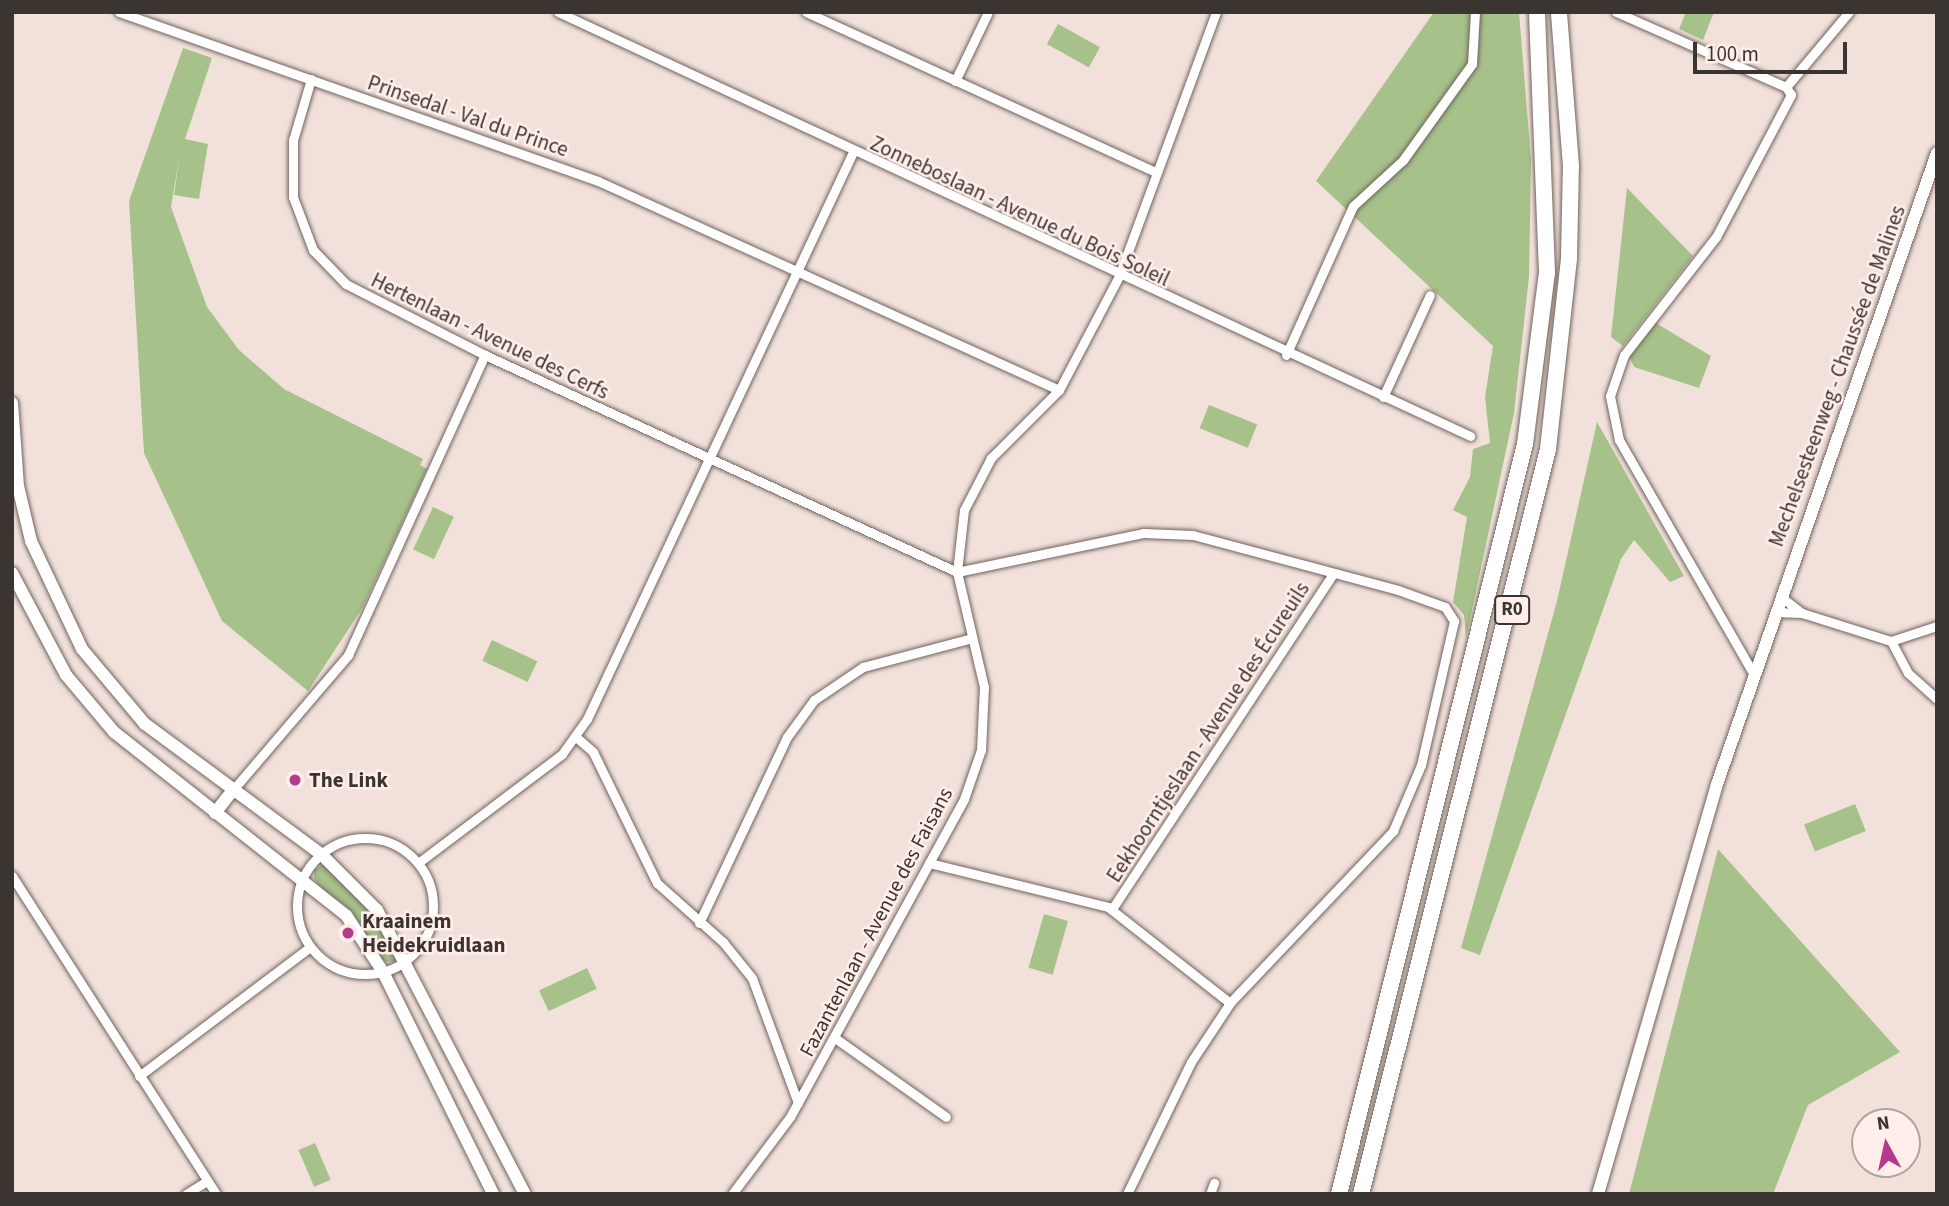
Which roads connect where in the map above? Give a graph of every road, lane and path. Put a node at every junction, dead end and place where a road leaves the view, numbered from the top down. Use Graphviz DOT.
graph roads {
  1 [pos="119,12"];
  2 [pos="558,12"];
  3 [pos="806,12"];
  4 [pos="988,12"];
  5 [pos="1216,12"];
  6 [pos="1475,12"];
  7 [pos="1537,12"];
  8 [pos="1559,12"];
  9 [pos="1616,12"];
  10 [pos="1849,12"];
  11 [pos="311,79"];
  12 [pos="955,81"];
  13 [pos="1786,86"];
  14 [pos="853,152"];
  15 [pos="1937,153"];
  16 [pos="1156,172"];
  17 [pos="798,272"];
  18 [pos="1119,276"];
  19 [pos="1430,295"];
  20 [pos="485,355"];
  21 [pos="1286,355"];
  22 [pos="1059,390"];
  23 [pos="1383,397"];
  24 [pos="12,403"];
  25 [pos="1470,436"];
  26 [pos="710,459"];
  27 [pos="17,499"];
  28 [pos="957,572"];
  29 [pos="12,573"];
  30 [pos="1333,574"];
  31 [pos="1780,596"];
  32 [pos="1774,612"];
  33 [pos="1802,613"];
  34 [pos="1937,626"];
  35 [pos="972,638"];
  36 [pos="1891,641"];
  37 [pos="1753,673"];
  38 [pos="1937,699"];
  39 [pos="576,737"];
  40 [pos="232,791"];
  41 [pos="215,813"];
  42 [pos="322,855"];
  43 [pos="418,863"];
  44 [pos="929,863"];
  45 [pos="12,876"];
  46 [pos="304,877"];
  47 [pos="1112,909"];
  48 [pos="699,923"];
  49 [pos="310,947"];
  50 [pos="407,959"];
  51 [pos="383,972"];
  52 [pos="1230,1003"];
  53 [pos="835,1038"];
  54 [pos="139,1076"];
  55 [pos="798,1103"];
  56 [pos="946,1116"];
  57 [pos="207,1181"];
  58 [pos="1214,1183"];
  59 [pos="186,1194"];
  60 [pos="216,1194"];
  61 [pos="493,1194"];
  62 [pos="525,1194"];
  63 [pos="732,1194"];
  64 [pos="1127,1194"];
  65 [pos="1209,1194"];
  66 [pos="1339,1194"];
  67 [pos="1361,1194"];
  68 [pos="1598,1194"];
  1 -- 11 [label="street, Prinsedal - Val du Prince"];
  2 -- 14 [label="street, Zonneboslaan - Avenue du Bois Soleil"];
  3 -- 12 [label="street"];
  4 -- 12 [label="street"];
  5 -- 16 [label="street, Fazantenlaan - Avenue des Faisans"];
  6 -- 21 [label="street"];
  7 -- 66 [label="highway, R0"];
  8 -- 67 [label="highway, R0"];
  9 -- 13 [label="street"];
  10 -- 13 [label="street"];
  11 -- 17 [label="street, Prinsedal - Val du Prince"];
  11 -- 20 [label="street, Hertenlaan - Avenue des Cerfs"];
  12 -- 16 [label="street"];
  13 -- 37 [label="street"];
  14 -- 17 [label="street"];
  14 -- 18 [label="street, Zonneboslaan - Avenue du Bois Soleil"];
  15 -- 31 [label="street, Mechelsesteenweg - Chaussée de Malines"];
  16 -- 18 [label="street, Fazantenlaan - Avenue des Faisans"];
  17 -- 22 [label="street, Prinsedal - Val du Prince"];
  17 -- 26 [label="street"];
  18 -- 21 [label="street, Zonneboslaan - Avenue du Bois Soleil"];
  18 -- 22 [label="street, Fazantenlaan - Avenue des Faisans"];
  19 -- 23 [label="street"];
  20 -- 26 [label="street, Hertenlaan - Avenue des Cerfs"];
  20 -- 40 [label="street"];
  21 -- 23 [label="street, Zonneboslaan - Avenue du Bois Soleil"];
  22 -- 28 [label="street, Fazantenlaan - Avenue des Faisans"];
  23 -- 25 [label="street, Zonneboslaan - Avenue du Bois Soleil"];
  24 -- 27 [label="street"];
  26 -- 28 [label="street, Hertenlaan - Avenue des Cerfs"];
  26 -- 39 [label="street"];
  27 -- 40 [label="street"];
  28 -- 30 [label="street"];
  28 -- 35 [label="street, Fazantenlaan - Avenue des Faisans"];
  29 -- 41 [label="street"];
  30 -- 47 [label="street, Eekhoorntjeslaan - Avenue des Écureuils"];
  30 -- 52 [label="street"];
  31 -- 32 [label="street, Mechelsesteenweg - Chaussée de Malines"];
  31 -- 33 [label="street"];
  32 -- 33 [label="street"];
  32 -- 37 [label="street, Mechelsesteenweg - Chaussée de Malines"];
  33 -- 36 [label="street"];
  34 -- 36 [label="street"];
  35 -- 44 [label="street, Fazantenlaan - Avenue des Faisans"];
  35 -- 48 [label="street"];
  36 -- 38 [label="street"];
  37 -- 68 [label="street, Mechelsesteenweg - Chaussée de Malines"];
  39 -- 43 [label="street"];
  39 -- 48 [label="street"];
  40 -- 41 [label="street"];
  40 -- 42 [label="street"];
  41 -- 46 [label="street"];
  42 -- 43 [label="street"];
  42 -- 46 [label="street"];
  42 -- 50 [label="street"];
  43 -- 50 [label="street"];
  44 -- 47 [label="street"];
  44 -- 53 [label="street, Fazantenlaan - Avenue des Faisans"];
  45 -- 54 [label="street"];
  46 -- 49 [label="street"];
  46 -- 51 [label="street"];
  47 -- 52 [label="street"];
  48 -- 55 [label="street"];
  49 -- 51 [label="street"];
  49 -- 54 [label="street"];
  50 -- 51 [label="street"];
  50 -- 62 [label="street"];
  51 -- 61 [label="street"];
  52 -- 64 [label="street"];
  53 -- 55 [label="street, Fazantenlaan - Avenue des Faisans"];
  53 -- 56 [label="street"];
  54 -- 57 [label="street"];
  55 -- 63 [label="street, Fazantenlaan - Avenue des Faisans"];
  57 -- 59 [label="street"];
  57 -- 60 [label="street"];
  58 -- 65 [label="street"];
}
